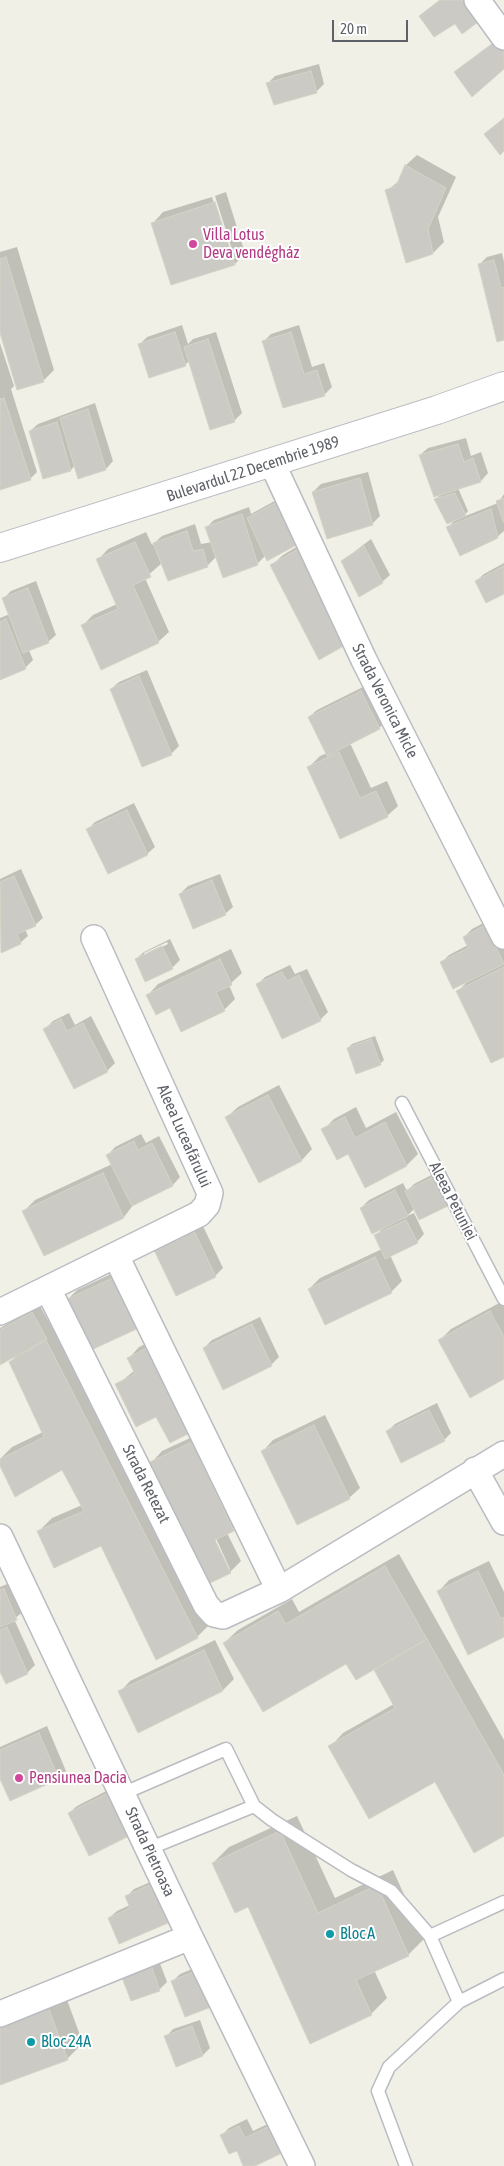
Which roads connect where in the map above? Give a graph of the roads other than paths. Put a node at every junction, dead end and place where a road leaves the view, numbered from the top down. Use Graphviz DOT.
graph roads {
  1 [pos="477,0"];
  2 [pos="504,37"];
  3 [pos="504,386"];
  4 [pos="272,463"];
  5 [pos="0,548"];
  6 [pos="504,936"];
  7 [pos="94,938"];
  8 [pos="402,1103"];
  9 [pos="116,1256"];
  10 [pos="48,1289"];
  11 [pos="504,1299"];
  12 [pos="0,1312"];
  13 [pos="504,1454"];
  14 [pos="475,1470"];
  15 [pos="504,1522"];
  16 [pos="0,1537"];
  17 [pos="279,1590"];
  18 [pos="122,1794"];
  19 [pos="254,1806"];
  20 [pos="148,1849"];
  21 [pos="504,1902"];
  22 [pos="430,1936"];
  23 [pos="190,1937"];
  24 [pos="504,1979"];
  25 [pos="459,2002"];
  26 [pos="0,2014"];
  27 [pos="302,2166"];
  28 [pos="406,2166"];
  1 -- 2 [label="street"];
  3 -- 4 [label="main road, Bulevardul 22 Decembrie 1989"];
  4 -- 5 [label="main road, Bulevardul 22 Decembrie 1989"];
  4 -- 6 [label="street, Strada Veronica Micle"];
  7 -- 9 [label="street, Aleea Luceafărului"];
  8 -- 11 [label="lane, Aleea Petuniei"];
  9 -- 10 [label="street, Aleea Luceafărului"];
  9 -- 17 [label="street"];
  10 -- 12 [label="street, Aleea Luceafărului"];
  10 -- 17 [label="street, Strada Retezat"];
  13 -- 14 [label="street, Strada Retezat"];
  14 -- 15 [label="street"];
  14 -- 17 [label="street, Strada Retezat"];
  16 -- 18 [label="street, Strada Pietroasa"];
  18 -- 19 [label="lane"];
  18 -- 20 [label="street, Strada Pietroasa"];
  19 -- 20 [label="lane"];
  19 -- 22 [label="lane"];
  20 -- 23 [label="street, Strada Pietroasa"];
  21 -- 22 [label="lane"];
  22 -- 25 [label="lane"];
  23 -- 26 [label="street"];
  23 -- 27 [label="street, Strada Pietroasa"];
  24 -- 25 [label="lane"];
  25 -- 28 [label="lane"];
}
